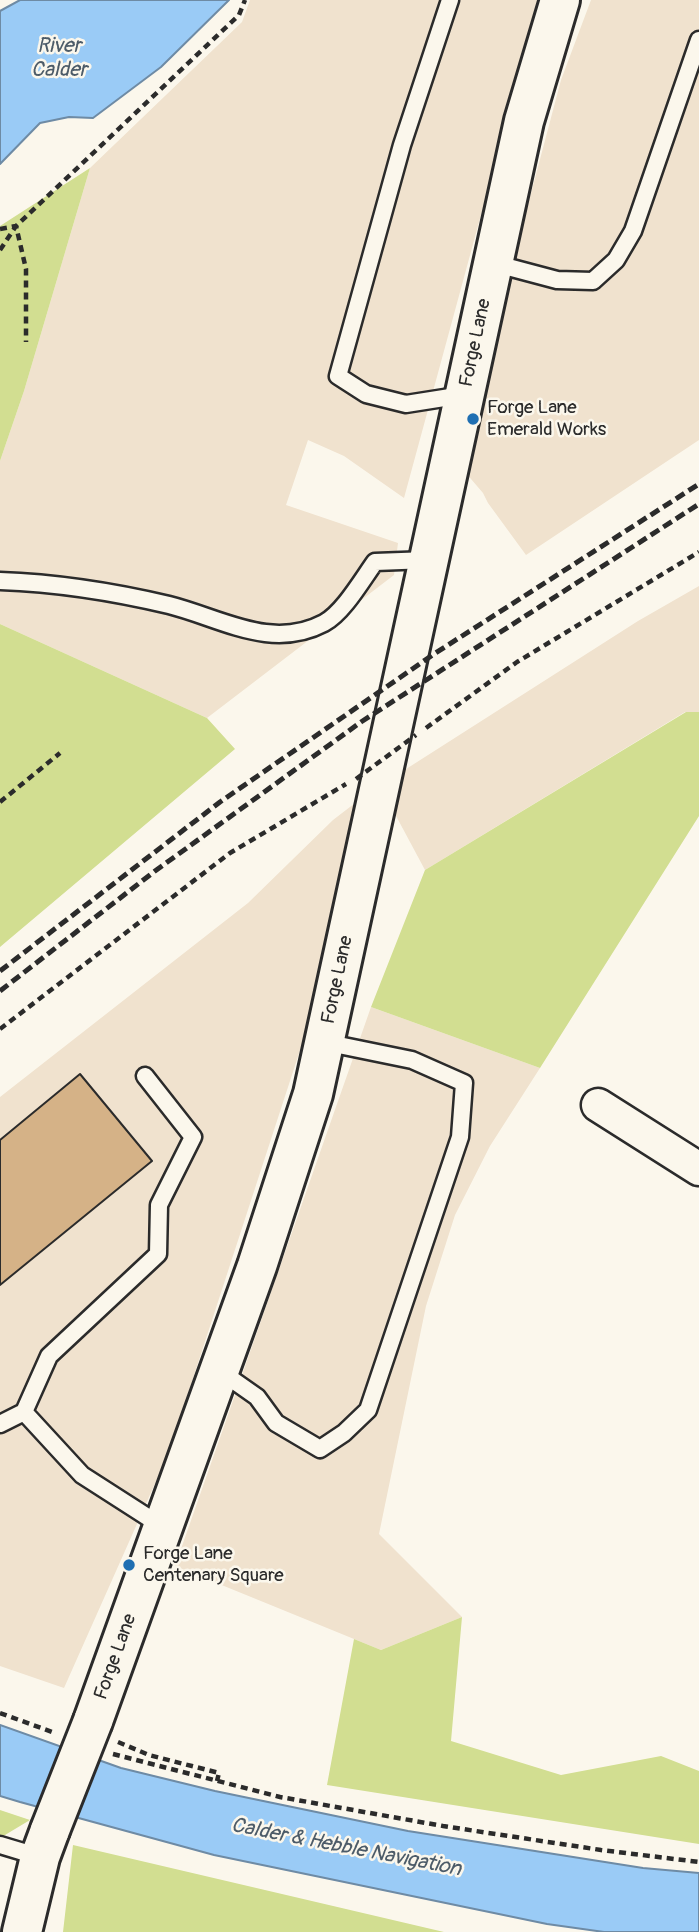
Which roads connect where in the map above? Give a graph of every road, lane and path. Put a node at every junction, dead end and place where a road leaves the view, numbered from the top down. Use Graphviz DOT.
graph roads {
  1 [pos="245,0"];
  2 [pos="450,0"];
  3 [pos="560,0"];
  4 [pos="699,40"];
  5 [pos="16,226"];
  6 [pos="0,229"];
  7 [pos="0,250"];
  8 [pos="493,263"];
  9 [pos="26,342"];
  10 [pos="466,394"];
  11 [pos="699,552"];
  12 [pos="430,560"];
  13 [pos="0,581"];
  14 [pos="60,753"];
  15 [pos="0,802"];
  16 [pos="0,1029"];
  17 [pos="324,1042"];
  18 [pos="145,1076"];
  19 [pos="598,1105"];
  20 [pos="699,1169"];
  21 [pos="220,1371"];
  22 [pos="24,1412"];
  23 [pos="0,1424"];
  24 [pos="163,1527"];
  25 [pos="0,1713"];
  26 [pos="87,1731"];
  27 [pos="113,1754"];
  28 [pos="217,1781"];
  29 [pos="45,1844"];
  30 [pos="0,1845"];
  31 [pos="699,1862"];
  32 [pos="22,1932"];
  1 -- 5 [label="path"];
  2 -- 10 [label="lane"];
  3 -- 8 [label="street, Forge Lane"];
  4 -- 8 [label="lane"];
  5 -- 6 [label="path"];
  5 -- 7 [label="path"];
  5 -- 9 [label="path"];
  8 -- 10 [label="street, Forge Lane"];
  10 -- 12 [label="street, Forge Lane"];
  11 -- 16 [label="path, bridge"];
  12 -- 13 [label="lane"];
  12 -- 17 [label="street, Forge Lane"];
  14 -- 15 [label="path"];
  17 -- 21 [label="street, Forge Lane"];
  17 -- 21 [label="lane"];
  18 -- 22 [label="lane"];
  19 -- 20 [label="street"];
  21 -- 24 [label="street, Forge Lane"];
  22 -- 23 [label="lane"];
  22 -- 24 [label="lane"];
  24 -- 26 [label="street, Forge Lane"];
  25 -- 26 [label="path"];
  26 -- 28 [label="path"];
  26 -- 29 [label="street, Forge Lane, bridge"];
  27 -- 28 [label="path"];
  28 -- 31 [label="path"];
  29 -- 30 [label="lane"];
  29 -- 32 [label="street, Forge Lane"];
}
